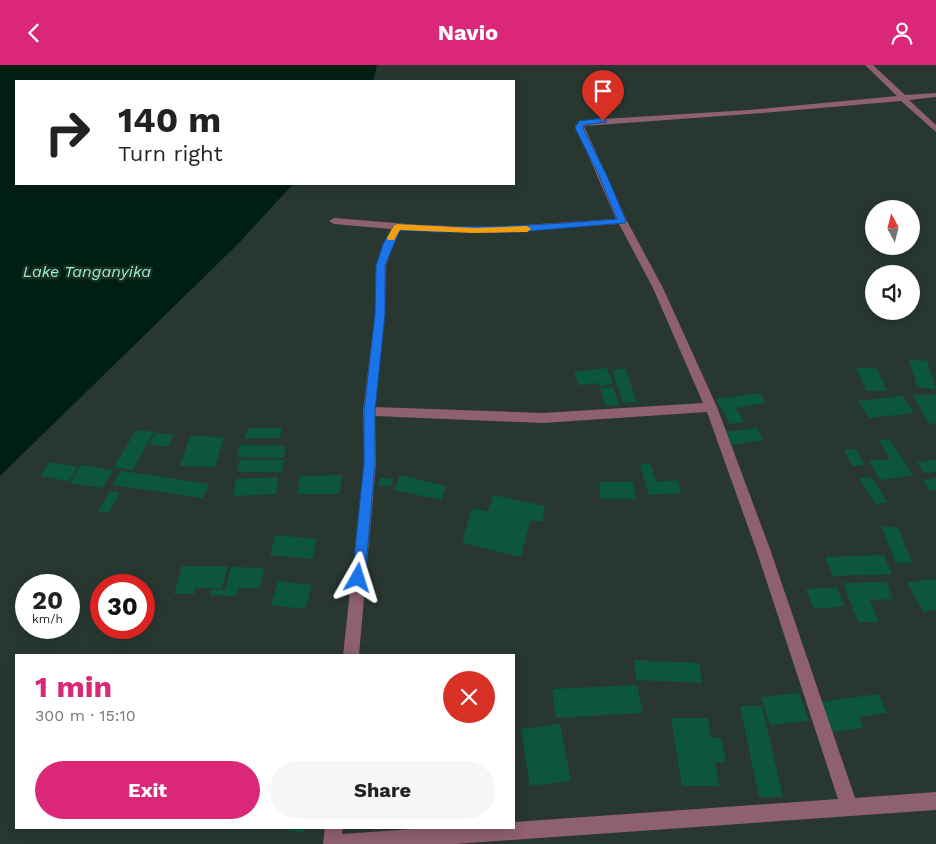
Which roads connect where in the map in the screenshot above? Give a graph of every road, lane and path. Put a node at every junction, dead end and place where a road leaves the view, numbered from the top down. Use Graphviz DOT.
graph roads {
  1 [pos="869,65"];
  2 [pos="936,95"];
  3 [pos="906,98"];
  4 [pos="936,130"];
  5 [pos="334,221"];
  6 [pos="622,221"];
  7 [pos="397,227"];
  8 [pos="711,407"];
  9 [pos="369,411"];
  10 [pos="351,654"];
  11 [pos="936,801"];
  12 [pos="849,807"];
  13 [pos="334,829"];
  14 [pos="332,844"];
  1 -- 3 [label="street"];
  2 -- 3 [label="street"];
  3 -- 4 [label="street"];
  3 -- 6 [label="street"];
  5 -- 7 [label="street"];
  6 -- 7 [label="street"];
  6 -- 8 [label="street"];
  7 -- 9 [label="street"];
  8 -- 9 [label="street"];
  8 -- 12 [label="street"];
  9 -- 10 [label="street"];
  11 -- 12 [label="street"];
  12 -- 14 [label="street"];
  13 -- 14 [label="street"];
}
